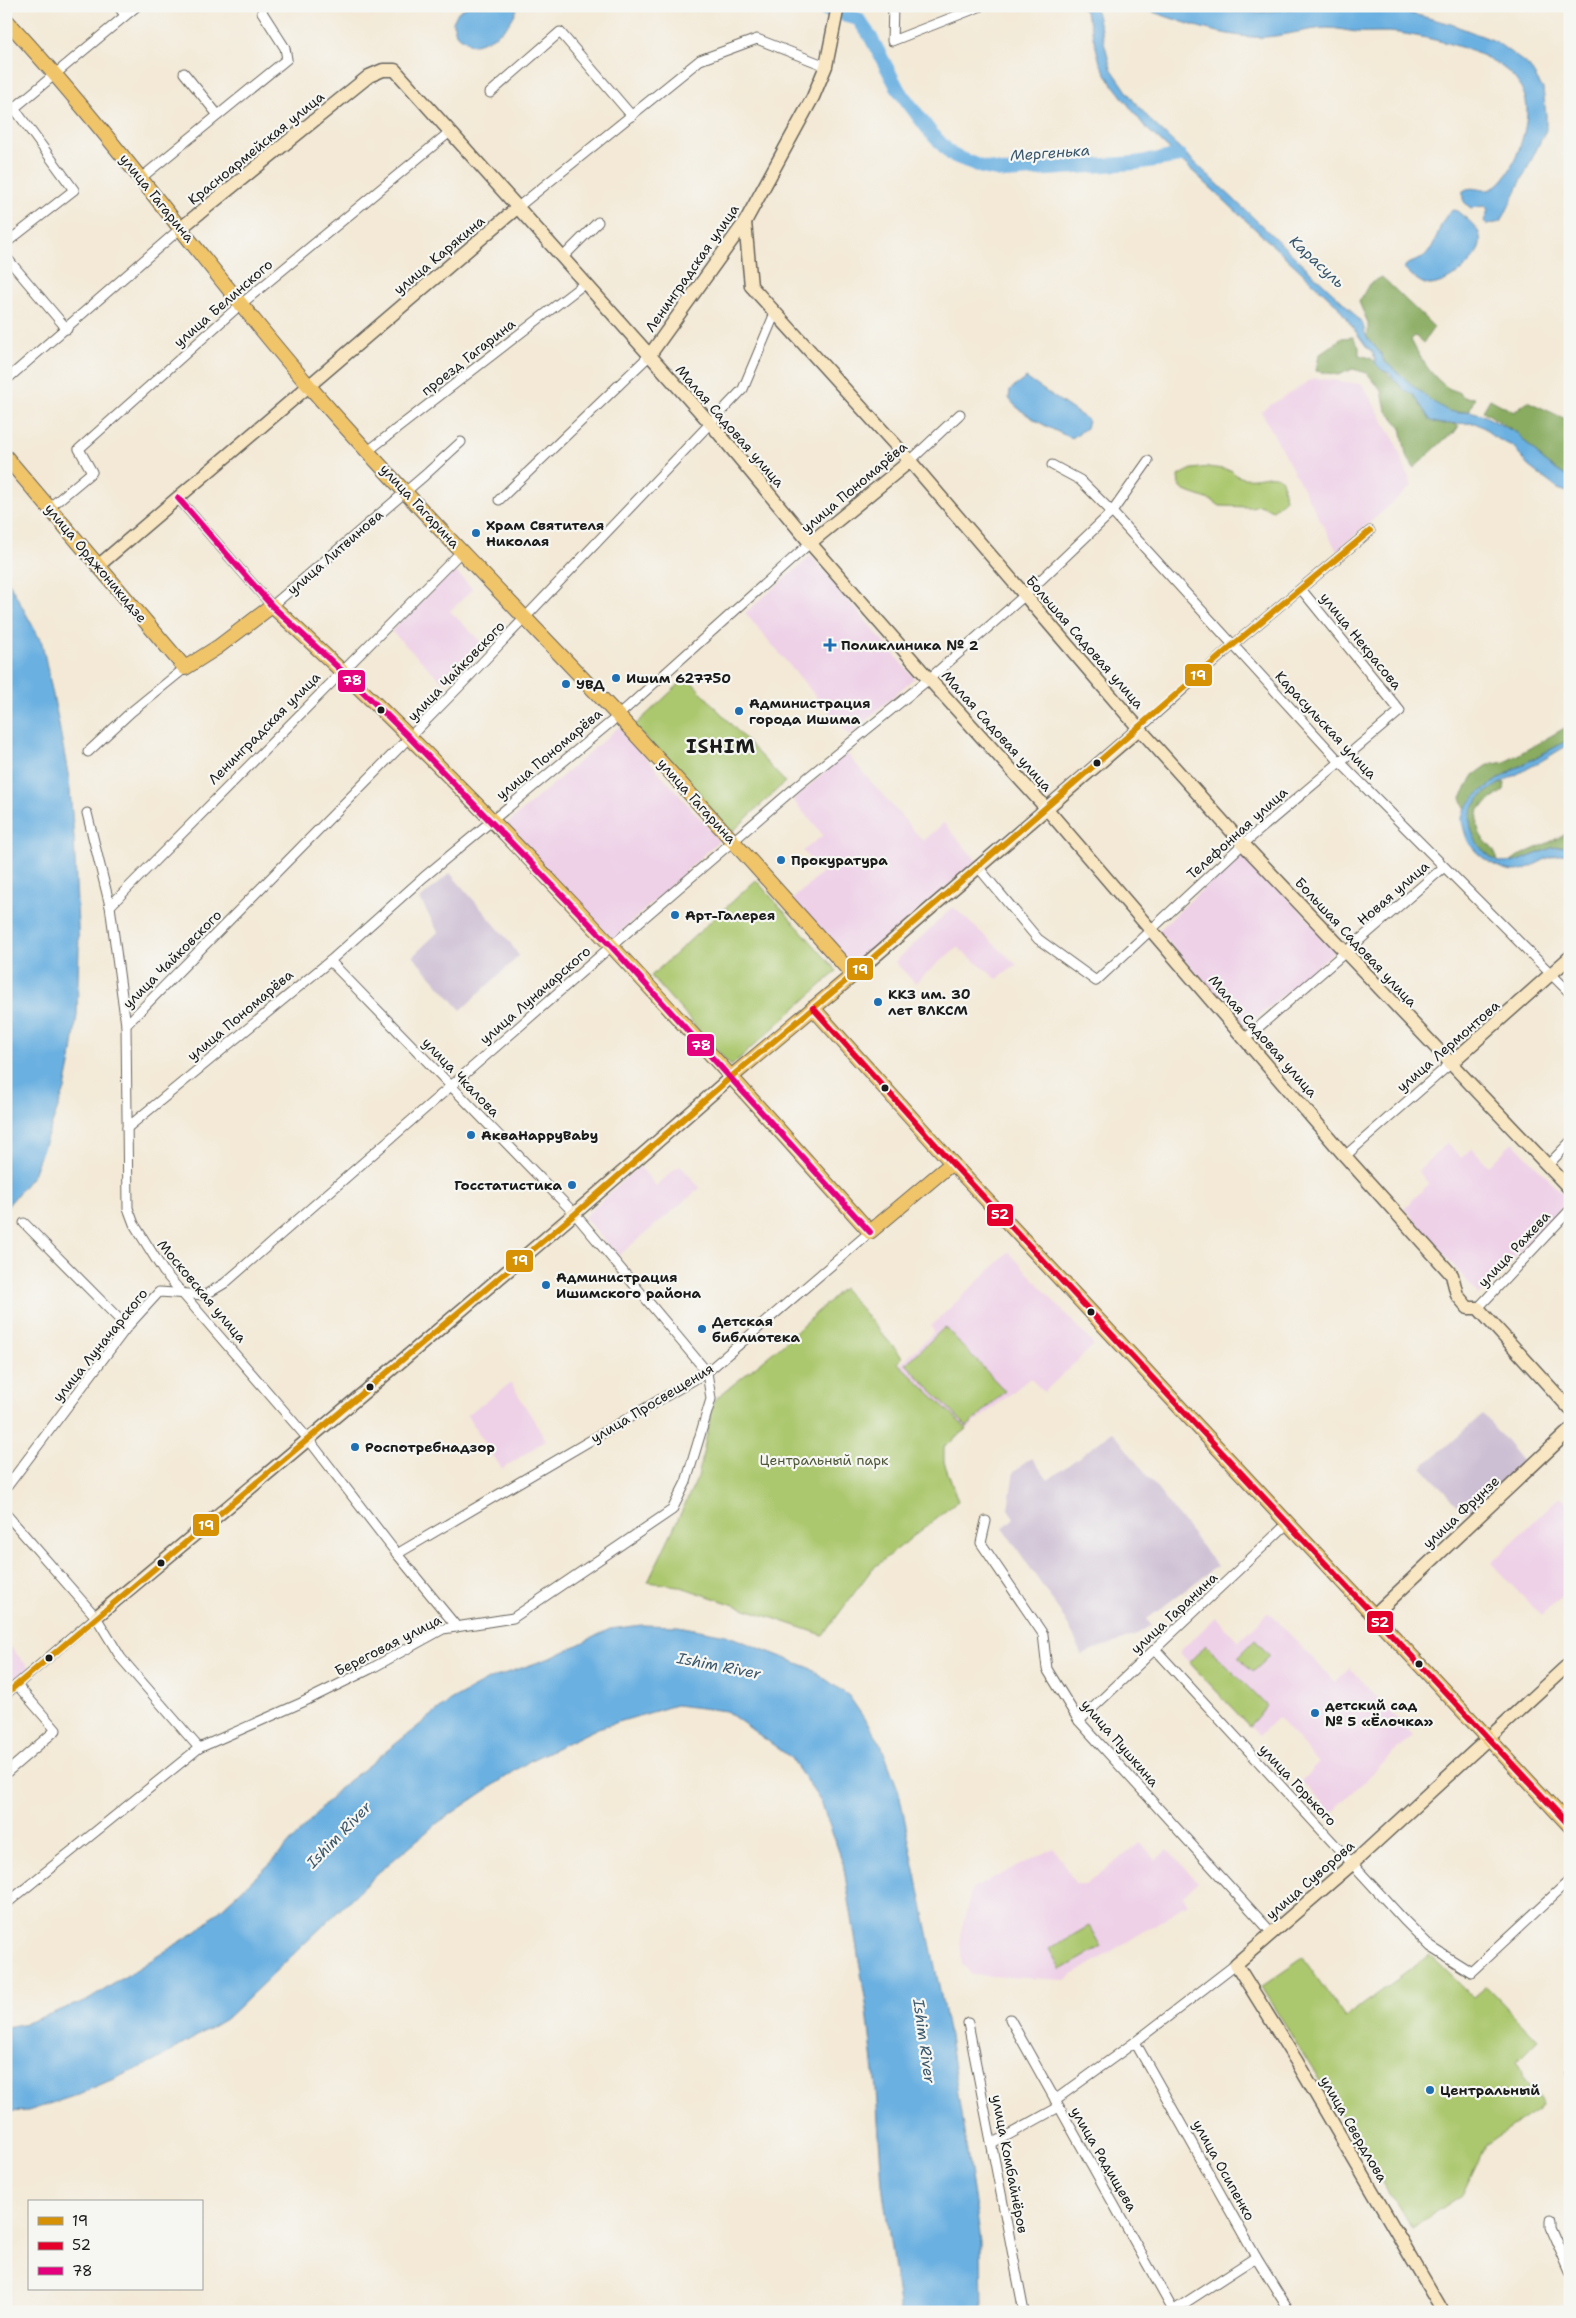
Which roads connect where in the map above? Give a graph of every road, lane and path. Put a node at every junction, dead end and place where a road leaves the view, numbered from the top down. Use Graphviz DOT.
graph roads {
  1 [pos="118,6"];
  2 [pos="137,6"];
  3 [pos="263,6"];
  4 [pos="838,6"];
  5 [pos="893,6"];
  6 [pos="978,7"];
  7 [pos="125,15"];
  8 [pos="6,20"];
  9 [pos="826,66"];
  10 [pos="395,70"];
  11 [pos="184,73"];
  12 [pos="56,74"];
  13 [pos="490,93"];
  14 [pos="14,108"];
  15 [pos="218,114"];
  16 [pos="6,115"];
  17 [pos="632,116"];
  18 [pos="451,131"];
  19 [pos="141,178"];
  20 [pos="518,207"];
  21 [pos="598,222"];
  22 [pos="744,222"];
  23 [pos="181,228"];
  24 [pos="6,243"];
  25 [pos="6,257"];
  26 [pos="562,258"];
  27 [pos="584,284"];
  28 [pos="240,305"];
  29 [pos="775,313"];
  30 [pos="68,329"];
  31 [pos="649,356"];
  32 [pos="6,380"];
  33 [pos="309,386"];
  34 [pos="960,414"];
  35 [pos="710,424"];
  36 [pos="461,442"];
  37 [pos="368,451"];
  38 [pos="6,457"];
  39 [pos="910,461"];
  40 [pos="1148,461"];
  41 [pos="1052,465"];
  42 [pos="406,491"];
  43 [pos="178,498"];
  44 [pos="498,500"];
  45 [pos="49,508"];
  46 [pos="1112,512"];
  47 [pos="1370,530"];
  48 [pos="810,543"];
  49 [pos="462,551"];
  50 [pos="98,566"];
  51 [pos="1301,589"];
  52 [pos="1024,596"];
  53 [pos="272,606"];
  54 [pos="526,618"];
  55 [pos="1233,645"];
  56 [pos="185,668"];
  57 [pos="342,671"];
  58 [pos="929,679"];
  59 [pos="1400,711"];
  60 [pos="618,716"];
  61 [pos="1139,729"];
  62 [pos="410,738"];
  63 [pos="88,752"];
  64 [pos="1339,761"];
  65 [pos="1046,808"];
  66 [pos="87,814"];
  67 [pos="492,820"];
  68 [pos="733,841"];
  69 [pos="1243,844"];
  70 [pos="1444,866"];
  71 [pos="978,867"];
  72 [pos="110,906"];
  73 [pos="1151,931"];
  74 [pos="612,947"];
  75 [pos="1345,952"];
  76 [pos="1570,957"];
  77 [pos="330,961"];
  78 [pos="1551,974"];
  79 [pos="853,975"];
  80 [pos="1570,993"];
  81 [pos="813,1008"];
  82 [pos="126,1025"];
  83 [pos="1246,1038"];
  84 [pos="1450,1064"];
  85 [pos="731,1077"];
  86 [pos="451,1087"];
  87 [pos="127,1128"];
  88 [pos="1570,1142"];
  89 [pos="1345,1156"];
  90 [pos="952,1163"];
  91 [pos="1547,1166"];
  92 [pos="1570,1189"];
  93 [pos="1570,1210"];
  94 [pos="575,1214"];
  95 [pos="24,1223"];
  96 [pos="870,1232"];
  97 [pos="184,1292"];
  98 [pos="1478,1308"];
  99 [pos="128,1328"];
  100 [pos="707,1372"];
  101 [pos="1570,1409"];
  102 [pos="1570,1430"];
  103 [pos="309,1440"];
  104 [pos="6,1488"];
  105 [pos="6,1514"];
  106 [pos="986,1521"];
  107 [pos="1288,1524"];
  108 [pos="397,1554"];
  109 [pos="1373,1616"];
  110 [pos="96,1617"];
  111 [pos="457,1627"];
  112 [pos="1155,1649"];
  113 [pos="1570,1663"];
  114 [pos="17,1685"];
  115 [pos="6,1694"];
  116 [pos="1079,1721"];
  117 [pos="1488,1737"];
  118 [pos="199,1748"];
  119 [pos="6,1773"];
  120 [pos="1570,1826"];
  121 [pos="1352,1864"];
  122 [pos="1570,1880"];
  123 [pos="6,1904"];
  124 [pos="1272,1933"];
  125 [pos="1236,1964"];
  126 [pos="1010,2019"];
  127 [pos="968,2023"];
  128 [pos="1136,2042"];
  129 [pos="1057,2104"];
  130 [pos="992,2144"];
  131 [pos="1550,2221"];
  132 [pos="1256,2257"];
  133 [pos="1570,2273"];
  134 [pos="1173,2311"];
  135 [pos="1024,2312"];
  136 [pos="1290,2312"];
  137 [pos="1443,2312"];
  1 -- 7 [label="street"];
  2 -- 7 [label="street"];
  3 -- 15 [label="street"];
  4 -- 9 [label="street, Ленинградская улица"];
  5 -- 6 [label="street"];
  7 -- 12 [label="street"];
  8 -- 12 [label="main road, улица Гагарина"];
  9 -- 17 [label="street, улица Карякина"];
  9 -- 22 [label="street, Ленинградская улица"];
  10 -- 18 [label="street, Малая Садовая улица"];
  10 -- 23 [label="street, Красноармейская улица"];
  11 -- 15 [label="street"];
  12 -- 14 [label="street"];
  12 -- 19 [label="main road, улица Гагарина"];
  13 -- 17 [label="street"];
  14 -- 16 [label="street"];
  14 -- 24 [label="street"];
  15 -- 19 [label="street"];
  17 -- 20 [label="street, улица Карякина"];
  18 -- 20 [label="street, Малая Садовая улица"];
  18 -- 28 [label="street, улица Белинского"];
  19 -- 23 [label="main road, улица Гагарина"];
  20 -- 26 [label="street, Малая Садовая улица"];
  20 -- 33 [label="street, улица Карякина"];
  21 -- 26 [label="street"];
  22 -- 29 [label="street, Большая Садовая улица"];
  22 -- 31 [label="street, Ленинградская улица"];
  23 -- 28 [label="main road, улица Гагарина"];
  23 -- 30 [label="street, Красноармейская улица"];
  25 -- 30 [label="street"];
  26 -- 27 [label="street, Малая Садовая улица"];
  27 -- 31 [label="street, Малая Садовая улица"];
  27 -- 37 [label="street, проезд Гагарина"];
  28 -- 33 [label="main road, улица Гагарина"];
  28 -- 45 [label="street, улица Белинского"];
  29 -- 35 [label="street, улица Чайковского"];
  29 -- 39 [label="street, Большая Садовая улица"];
  30 -- 32 [label="street, Красноармейская улица"];
  31 -- 35 [label="street, Малая Садовая улица"];
  31 -- 44 [label="street, Ленинградская улица"];
  33 -- 37 [label="main road, улица Гагарина"];
  33 -- 43 [label="street, улица Карякина"];
  34 -- 39 [label="street, улица Пономарёва"];
  35 -- 48 [label="street, Малая Садовая улица"];
  35 -- 54 [label="street, улица Чайковского"];
  36 -- 42 [label="street, улица Литвинова"];
  37 -- 42 [label="main road, улица Гагарина"];
  38 -- 45 [label="main road, улица Орджоникидзе"];
  39 -- 48 [label="street, улица Пономарёва"];
  39 -- 52 [label="street, Большая Садовая улица"];
  40 -- 46 [label="street"];
  41 -- 46 [label="street"];
  42 -- 49 [label="main road, улица Гагарина"];
  42 -- 53 [label="street, улица Литвинова"];
  43 -- 50 [label="street, улица Карякина"];
  43 -- 53 [label="street"];
  45 -- 50 [label="main road, улица Орджоникидзе"];
  46 -- 52 [label="street, улица Луначарского"];
  46 -- 55 [label="street, Карасульская улица"];
  47 -- 51 [label="street"];
  48 -- 58 [label="street, Малая Садовая улица"];
  48 -- 60 [label="street, улица Пономарёва"];
  49 -- 54 [label="main road, улица Гагарина"];
  49 -- 57 [label="street, Ленинградская улица"];
  50 -- 56 [label="main road, улица Орджоникидзе"];
  51 -- 55 [label="street"];
  51 -- 59 [label="street, улица Некрасова"];
  52 -- 58 [label="street, улица Луначарского"];
  52 -- 61 [label="street, Большая Садовая улица"];
  53 -- 56 [label="main road, улица Литвинова"];
  53 -- 57 [label="main road"];
  54 -- 60 [label="main road, улица Гагарина"];
  54 -- 62 [label="street, улица Чайковского"];
  55 -- 61 [label="street"];
  55 -- 64 [label="street, Карасульская улица"];
  56 -- 63 [label="street, улица Литвинова"];
  57 -- 62 [label="main road"];
  57 -- 72 [label="street, Ленинградская улица"];
  58 -- 65 [label="street, Малая Садовая улица"];
  58 -- 68 [label="street, улица Луначарского"];
  59 -- 64 [label="street, Телефонная улица"];
  60 -- 67 [label="street, улица Пономарёва"];
  60 -- 68 [label="main road, улица Гагарина"];
  61 -- 65 [label="street"];
  61 -- 69 [label="street, Большая Садовая улица"];
  62 -- 67 [label="main road"];
  62 -- 82 [label="street, улица Чайковского"];
  64 -- 69 [label="street, Телефонная улица"];
  64 -- 70 [label="street, Карасульская улица"];
  65 -- 71 [label="street"];
  65 -- 73 [label="street, Малая Садовая улица"];
  66 -- 72 [label="street, Московская улица"];
  67 -- 74 [label="main road"];
  67 -- 77 [label="street, улица Пономарёва"];
  68 -- 74 [label="street, улица Луначарского"];
  68 -- 79 [label="main road, улица Гагарина"];
  69 -- 73 [label="street, Телефонная улица"];
  69 -- 75 [label="street, Большая Садовая улица"];
  70 -- 75 [label="street, Новая улица"];
  70 -- 78 [label="street, Карасульская улица"];
  71 -- 73 [label="street, Телефонная улица"];
  71 -- 79 [label="street"];
  72 -- 82 [label="street, Московская улица"];
  73 -- 83 [label="street, Малая Садовая улица"];
  74 -- 85 [label="main road"];
  74 -- 86 [label="street, улица Луначарского"];
  75 -- 83 [label="street, Новая улица"];
  75 -- 84 [label="street, Большая Садовая улица"];
  76 -- 78 [label="street, улица Лермонтова"];
  77 -- 86 [label="street, улица Чкалова"];
  77 -- 87 [label="street, улица Пономарёва"];
  78 -- 80 [label="street, Карасульская улица"];
  78 -- 84 [label="street, улица Лермонтова"];
  79 -- 81 [label="main road"];
  81 -- 85 [label="main road"];
  81 -- 90 [label="main road"];
  82 -- 87 [label="street, Московская улица"];
  83 -- 89 [label="street, Малая Садовая улица"];
  84 -- 89 [label="street, улица Лермонтова"];
  84 -- 91 [label="street, Большая Садовая улица"];
  85 -- 94 [label="street"];
  85 -- 96 [label="main road"];
  86 -- 94 [label="street, улица Чкалова"];
  86 -- 97 [label="street, улица Луначарского"];
  87 -- 97 [label="street, Московская улица"];
  88 -- 91 [label="street"];
  89 -- 98 [label="street, Малая Садовая улица"];
  90 -- 96 [label="main road, улица Просвещения"];
  90 -- 107 [label="main road"];
  91 -- 92 [label="street, Большая Садовая улица"];
  93 -- 98 [label="street, улица Ражева"];
  94 -- 100 [label="street, улица Чкалова"];
  94 -- 103 [label="street"];
  95 -- 99 [label="street"];
  96 -- 100 [label="street, улица Просвещения"];
  97 -- 99 [label="street, улица Луначарского"];
  97 -- 103 [label="street, Московская улица"];
  98 -- 101 [label="street, Малая Садовая улица"];
  99 -- 104 [label="street, улица Луначарского"];
  100 -- 108 [label="street, улица Просвещения"];
  100 -- 111 [label="street, Береговая улица"];
  102 -- 109 [label="street, улица Фрунзе"];
  103 -- 108 [label="street, Московская улица"];
  103 -- 110 [label="street"];
  105 -- 110 [label="street"];
  106 -- 116 [label="street, улица Пушкина"];
  107 -- 109 [label="main road"];
  107 -- 112 [label="street, улица Гаранина"];
  108 -- 111 [label="street, Московская улица"];
  109 -- 117 [label="main road"];
  110 -- 114 [label="street"];
  110 -- 118 [label="street"];
  111 -- 118 [label="street, Береговая улица"];
  112 -- 116 [label="street, улица Гаранина"];
  112 -- 121 [label="street, улица Горького"];
  113 -- 117 [label="street, улица Суворова"];
  114 -- 115 [label="street"];
  114 -- 119 [label="street"];
  116 -- 124 [label="street, улица Пушкина"];
  117 -- 120 [label="main road"];
  117 -- 121 [label="street, улица Суворова"];
  118 -- 123 [label="street, Береговая улица"];
  121 -- 122 [label="street, улица Горького"];
  121 -- 124 [label="street, улица Суворова"];
  124 -- 125 [label="street, улица Суворова"];
  125 -- 128 [label="street, улица Суворова"];
  125 -- 137 [label="street, улица Свердлова"];
  126 -- 129 [label="street, улица Радищева"];
  127 -- 130 [label="street, улица Комбайнёров"];
  128 -- 129 [label="street, улица Суворова"];
  128 -- 132 [label="street, улица Осипенко"];
  129 -- 130 [label="street, улица Суворова"];
  129 -- 134 [label="street, улица Радищева"];
  130 -- 135 [label="street, улица Комбайнёров"];
  131 -- 133 [label="street"];
  132 -- 134 [label="street"];
  132 -- 136 [label="street, улица Осипенко"];
}
